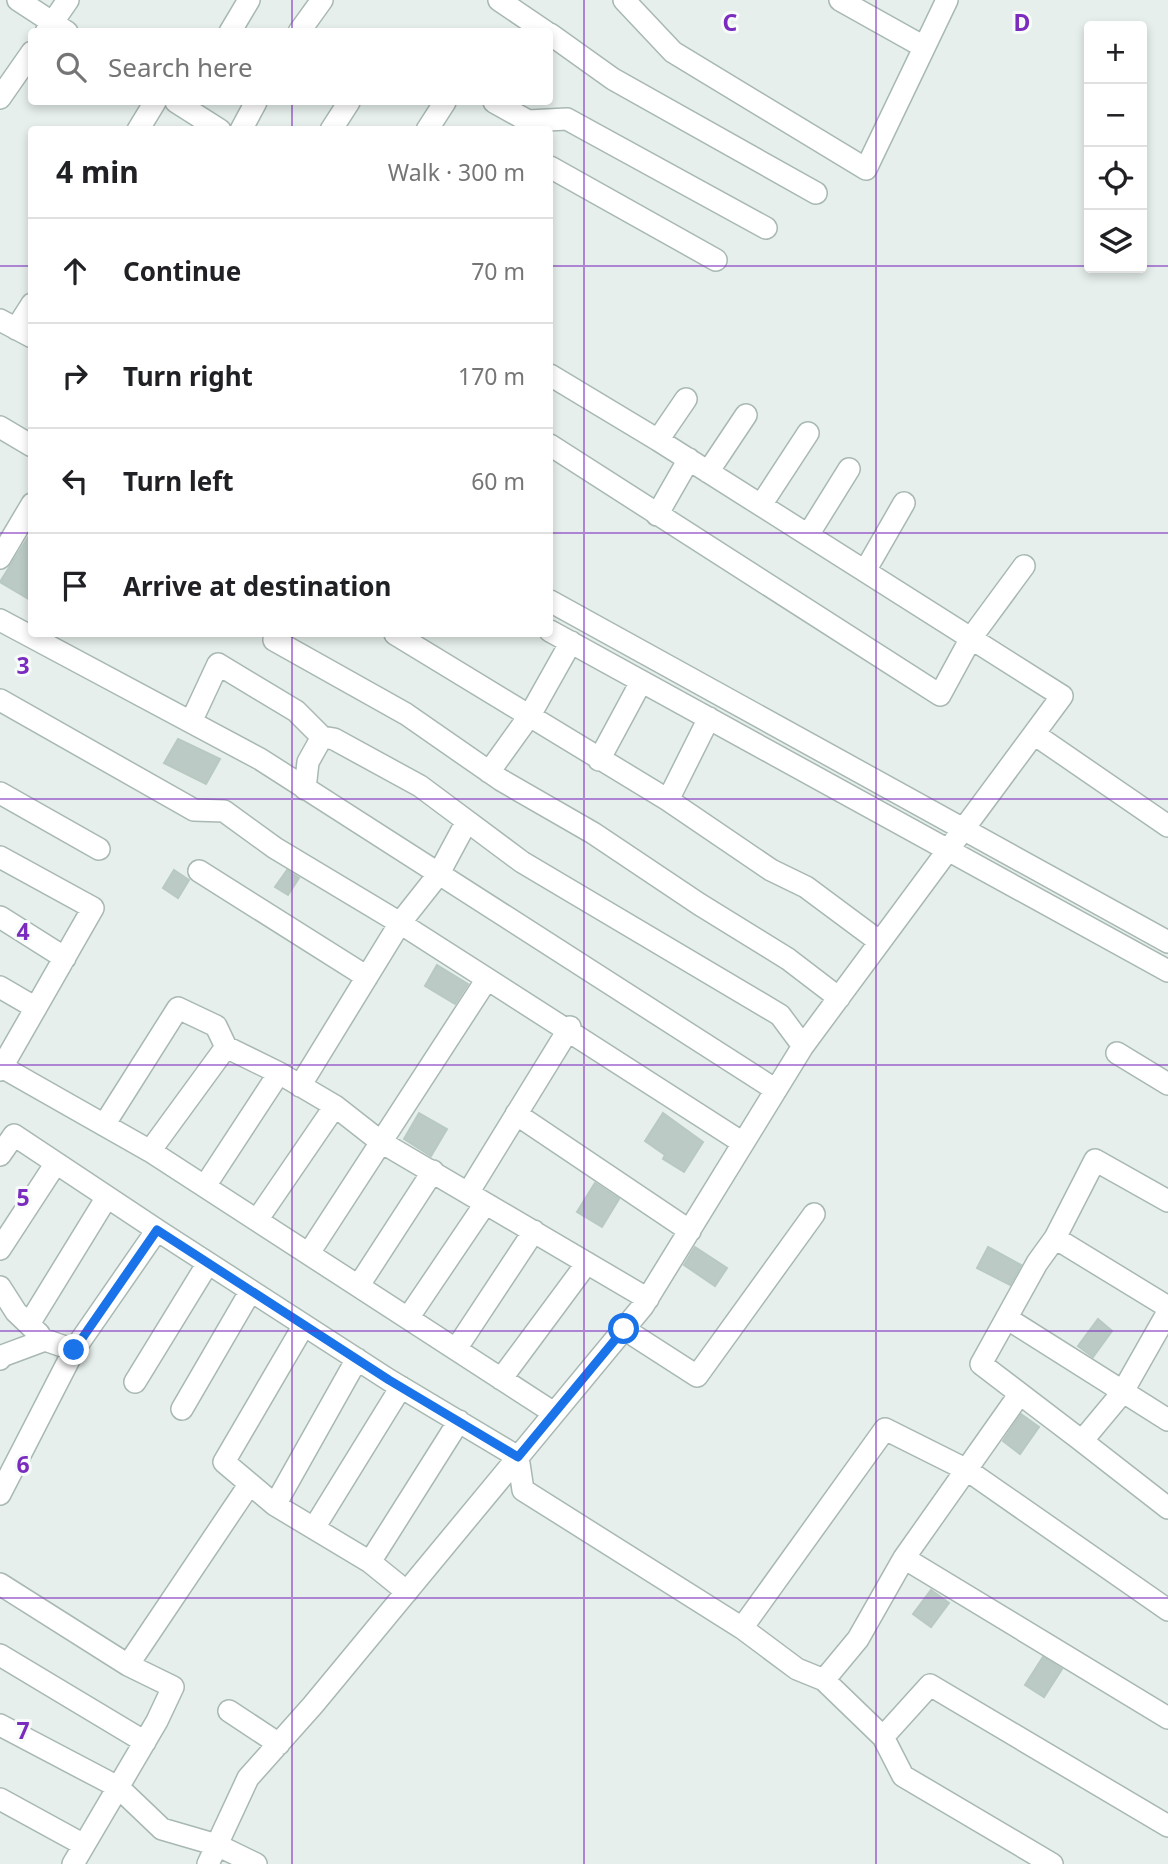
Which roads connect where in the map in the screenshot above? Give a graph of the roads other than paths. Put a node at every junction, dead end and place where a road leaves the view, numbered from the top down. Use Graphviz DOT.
graph roads {
  1 [pos="18,0"];
  2 [pos="68,0"];
  3 [pos="249,0"];
  4 [pos="322,0"];
  5 [pos="499,0"];
  6 [pos="624,0"];
  7 [pos="840,0"];
  8 [pos="947,0"];
  9 [pos="55,28"];
  10 [pos="232,28"];
  11 [pos="302,28"];
  12 [pos="541,28"];
  13 [pos="553,37"];
  14 [pos="924,47"];
  15 [pos="28,58"];
  16 [pos="0,99"];
  17 [pos="153,105"];
  18 [pos="186,105"];
  19 [pos="254,105"];
  20 [pos="347,105"];
  21 [pos="443,105"];
  22 [pos="498,105"];
  23 [pos="527,125"];
  24 [pos="140,126"];
  25 [pos="215,126"];
  26 [pos="243,126"];
  27 [pos="334,126"];
  28 [pos="430,126"];
  29 [pos="553,169"];
  30 [pos="816,192"];
  31 [pos="766,228"];
  32 [pos="716,260"];
  33 [pos="28,310"];
  34 [pos="16,329"];
  35 [pos="553,377"];
  36 [pos="686,399"];
  37 [pos="746,415"];
  38 [pos="0,427"];
  39 [pos="808,433"];
  40 [pos="658,440"];
  41 [pos="28,444"];
  42 [pos="553,447"];
  43 [pos="689,459"];
  44 [pos="849,469"];
  45 [pos="709,472"];
  46 [pos="904,503"];
  47 [pos="761,505"];
  48 [pos="28,511"];
  49 [pos="657,515"];
  50 [pos="808,535"];
  51 [pos="0,558"];
  52 [pos="1024,566"];
  53 [pos="865,571"];
  54 [pos="553,603"];
  55 [pos="0,620"];
  56 [pos="553,633"];
  57 [pos="28,635"];
  58 [pos="32,637"];
  59 [pos="276,637"];
  60 [pos="400,637"];
  61 [pos="971,638"];
  62 [pos="570,642"];
  63 [pos="641,682"];
  64 [pos="0,699"];
  65 [pos="530,715"];
  66 [pos="709,718"];
  67 [pos="191,722"];
  68 [pos="1034,734"];
  69 [pos="322,737"];
  70 [pos="599,760"];
  71 [pos="489,772"];
  72 [pos="305,789"];
  73 [pos="0,793"];
  74 [pos="668,800"];
  75 [pos="467,821"];
  76 [pos="1168,826"];
  77 [pos="964,829"];
  78 [pos="99,849"];
  79 [pos="948,851"];
  80 [pos="0,857"];
  81 [pos="199,871"];
  82 [pos="438,875"];
  83 [pos="0,917"];
  84 [pos="400,923"];
  85 [pos="880,942"];
  86 [pos="1168,942"];
  87 [pos="65,958"];
  88 [pos="1168,971"];
  89 [pos="367,977"];
  90 [pos="487,979"];
  91 [pos="0,987"];
  92 [pos="839,998"];
  93 [pos="36,1008"];
  94 [pos="569,1029"];
  95 [pos="803,1046"];
  96 [pos="226,1047"];
  97 [pos="1117,1053"];
  98 [pos="1,1067"];
  99 [pos="279,1073"];
  100 [pos="1168,1084"];
  101 [pos="300,1086"];
  102 [pos="776,1090"];
  103 [pos="335,1106"];
  104 [pos="516,1114"];
  105 [pos="104,1125"];
  106 [pos="381,1142"];
  107 [pos="743,1143"];
  108 [pos="150,1151"];
  109 [pos="0,1155"];
  110 [pos="56,1163"];
  111 [pos="433,1171"];
  112 [pos="205,1186"];
  113 [pos="107,1197"];
  114 [pos="476,1199"];
  115 [pos="1168,1202"];
  116 [pos="814,1214"];
  117 [pos="257,1220"];
  118 [pos="157,1230"];
  119 [pos="534,1231"];
  120 [pos="690,1231"];
  121 [pos="1055,1238"];
  122 [pos="0,1248"];
  123 [pos="309,1253"];
  124 [pos="208,1263"];
  125 [pos="587,1263"];
  126 [pos="359,1285"];
  127 [pos="0,1287"];
  128 [pos="250,1292"];
  129 [pos="648,1299"];
  130 [pos="1168,1307"];
  131 [pos="1168,1312"];
  132 [pos="408,1318"];
  133 [pos="1008,1319"];
  134 [pos="29,1324"];
  135 [pos="304,1325"];
  136 [pos="624,1329"];
  137 [pos="45,1340"];
  138 [pos="456,1349"];
  139 [pos="74,1350"];
  140 [pos="0,1359"];
  141 [pos="357,1359"];
  142 [pos="501,1379"];
  143 [pos="135,1382"];
  144 [pos="401,1387"];
  145 [pos="1122,1393"];
  146 [pos="1019,1395"];
  147 [pos="182,1409"];
  148 [pos="554,1413"];
  149 [pos="1168,1420"];
  150 [pos="459,1422"];
  151 [pos="1082,1441"];
  152 [pos="518,1457"];
  153 [pos="967,1470"];
  154 [pos="249,1485"];
  155 [pos="0,1494"];
  156 [pos="275,1505"];
  157 [pos="1168,1508"];
  158 [pos="314,1528"];
  159 [pos="904,1558"];
  160 [pos="370,1562"];
  161 [pos="0,1584"];
  162 [pos="407,1592"];
  163 [pos="1166,1606"];
  164 [pos="743,1628"];
  165 [pos="0,1655"];
  166 [pos="128,1665"];
  167 [pos="824,1680"];
  168 [pos="229,1711"];
  169 [pos="1168,1718"];
  170 [pos="0,1725"];
  171 [pos="883,1737"];
  172 [pos="145,1742"];
  173 [pos="279,1744"];
  174 [pos="118,1787"];
  175 [pos="0,1798"];
  176 [pos="1168,1826"];
  177 [pos="84,1845"];
  178 [pos="213,1855"];
  179 [pos="72,1864"];
  180 [pos="256,1864"];
  181 [pos="1052,1864"];
  1 -- 9 [label="street"];
  2 -- 9 [label="street"];
  3 -- 10 [label="street"];
  4 -- 11 [label="street"];
  5 -- 12 [label="street"];
  6 -- 14 [label="street"];
  7 -- 14 [label="street"];
  8 -- 14 [label="street"];
  13 -- 30 [label="street"];
  15 -- 16 [label="street"];
  17 -- 24 [label="street"];
  18 -- 25 [label="street"];
  19 -- 26 [label="street"];
  20 -- 27 [label="street"];
  21 -- 28 [label="street"];
  22 -- 23 [label="street"];
  23 -- 31 [label="street"];
  29 -- 32 [label="street"];
  33 -- 34 [label="street"];
  35 -- 40 [label="street"];
  36 -- 40 [label="street"];
  37 -- 45 [label="street"];
  38 -- 41 [label="street"];
  39 -- 47 [label="street"];
  40 -- 43 [label="street"];
  42 -- 49 [label="street"];
  43 -- 45 [label="street"];
  43 -- 49 [label="street"];
  44 -- 50 [label="street"];
  45 -- 47 [label="street"];
  46 -- 53 [label="street"];
  47 -- 50 [label="street"];
  48 -- 51 [label="street"];
  49 -- 61 [label="street"];
  50 -- 53 [label="street"];
  52 -- 61 [label="street"];
  53 -- 61 [label="street"];
  54 -- 77 [label="street"];
  55 -- 57 [label="street"];
  56 -- 62 [label="street"];
  58 -- 67 [label="street"];
  59 -- 71 [label="street"];
  60 -- 65 [label="street"];
  61 -- 68 [label="street"];
  62 -- 63 [label="street"];
  62 -- 65 [label="street"];
  63 -- 66 [label="street"];
  63 -- 70 [label="street"];
  64 -- 84 [label="street"];
  65 -- 70 [label="street"];
  65 -- 71 [label="street"];
  66 -- 74 [label="street"];
  66 -- 79 [label="street"];
  67 -- 69 [label="street"];
  67 -- 72 [label="street"];
  68 -- 76 [label="street"];
  68 -- 77 [label="street"];
  69 -- 72 [label="street"];
  69 -- 75 [label="street"];
  70 -- 74 [label="street"];
  71 -- 92 [label="street"];
  72 -- 82 [label="street"];
  73 -- 78 [label="street"];
  74 -- 85 [label="street"];
  75 -- 82 [label="street"];
  75 -- 95 [label="street"];
  77 -- 79 [label="street"];
  77 -- 86 [label="street"];
  79 -- 85 [label="street"];
  79 -- 88 [label="street"];
  80 -- 87 [label="street"];
  81 -- 89 [label="street"];
  82 -- 84 [label="street"];
  82 -- 102 [label="street"];
  83 -- 87 [label="street"];
  84 -- 89 [label="street"];
  84 -- 90 [label="street"];
  85 -- 92 [label="street"];
  87 -- 93 [label="street"];
  89 -- 101 [label="street"];
  90 -- 94 [label="street"];
  90 -- 106 [label="street"];
  91 -- 93 [label="street"];
  92 -- 95 [label="street"];
  93 -- 98 [label="street"];
  94 -- 104 [label="street"];
  94 -- 107 [label="street"];
  95 -- 102 [label="street"];
  96 -- 99 [label="street"];
  96 -- 105 [label="street"];
  96 -- 108 [label="street"];
  97 -- 100 [label="street"];
  98 -- 105 [label="street"];
  99 -- 101 [label="street"];
  99 -- 112 [label="street"];
  101 -- 103 [label="street"];
  102 -- 107 [label="street"];
  103 -- 106 [label="street"];
  103 -- 117 [label="street"];
  104 -- 114 [label="street"];
  104 -- 120 [label="street"];
  105 -- 108 [label="street"];
  106 -- 111 [label="street"];
  106 -- 123 [label="street"];
  107 -- 120 [label="street"];
  108 -- 112 [label="street"];
  109 -- 110 [label="street"];
  110 -- 113 [label="street"];
  110 -- 122 [label="street"];
  111 -- 114 [label="street"];
  111 -- 126 [label="street"];
  112 -- 117 [label="street"];
  113 -- 118 [label="street"];
  113 -- 134 [label="street"];
  114 -- 119 [label="street"];
  114 -- 132 [label="street"];
  115 -- 121 [label="street"];
  116 -- 136 [label="street"];
  117 -- 123 [label="street"];
  118 -- 124 [label="street"];
  118 -- 139 [label="street"];
  119 -- 125 [label="street"];
  119 -- 138 [label="street"];
  120 -- 129 [label="street"];
  121 -- 130 [label="street"];
  121 -- 133 [label="street"];
  123 -- 126 [label="street"];
  124 -- 128 [label="street"];
  124 -- 143 [label="street"];
  125 -- 129 [label="street"];
  125 -- 142 [label="street"];
  126 -- 132 [label="street"];
  127 -- 134 [label="street"];
  128 -- 135 [label="street"];
  128 -- 147 [label="street"];
  129 -- 136 [label="street"];
  131 -- 145 [label="street"];
  132 -- 138 [label="street"];
  133 -- 145 [label="street"];
  133 -- 146 [label="street"];
  134 -- 137 [label="street"];
  135 -- 141 [label="street"];
  135 -- 154 [label="street"];
  136 -- 148 [label="street"];
  137 -- 139 [label="street"];
  137 -- 140 [label="street"];
  138 -- 142 [label="street"];
  139 -- 155 [label="street"];
  141 -- 144 [label="street"];
  141 -- 156 [label="street"];
  142 -- 148 [label="street"];
  144 -- 150 [label="street"];
  144 -- 158 [label="street"];
  145 -- 149 [label="street"];
  145 -- 151 [label="street"];
  146 -- 151 [label="street"];
  146 -- 153 [label="street"];
  148 -- 152 [label="street"];
  150 -- 152 [label="street"];
  150 -- 160 [label="street"];
  151 -- 157 [label="street"];
  152 -- 162 [label="street"];
  152 -- 164 [label="street"];
  153 -- 159 [label="street"];
  153 -- 163 [label="street"];
  153 -- 164 [label="street"];
  154 -- 156 [label="street"];
  154 -- 166 [label="street"];
  156 -- 158 [label="street"];
  158 -- 160 [label="street"];
  159 -- 167 [label="street"];
  159 -- 169 [label="street"];
  160 -- 162 [label="street"];
  161 -- 166 [label="street"];
  162 -- 173 [label="street"];
  164 -- 167 [label="street"];
  165 -- 172 [label="street"];
  166 -- 172 [label="street"];
  167 -- 171 [label="street"];
  168 -- 173 [label="street"];
  170 -- 174 [label="street"];
  171 -- 176 [label="street"];
  171 -- 181 [label="street"];
  172 -- 174 [label="street"];
  173 -- 178 [label="street"];
  174 -- 177 [label="street"];
  174 -- 178 [label="street"];
  175 -- 177 [label="street"];
  177 -- 179 [label="street"];
  178 -- 180 [label="street"];
}
